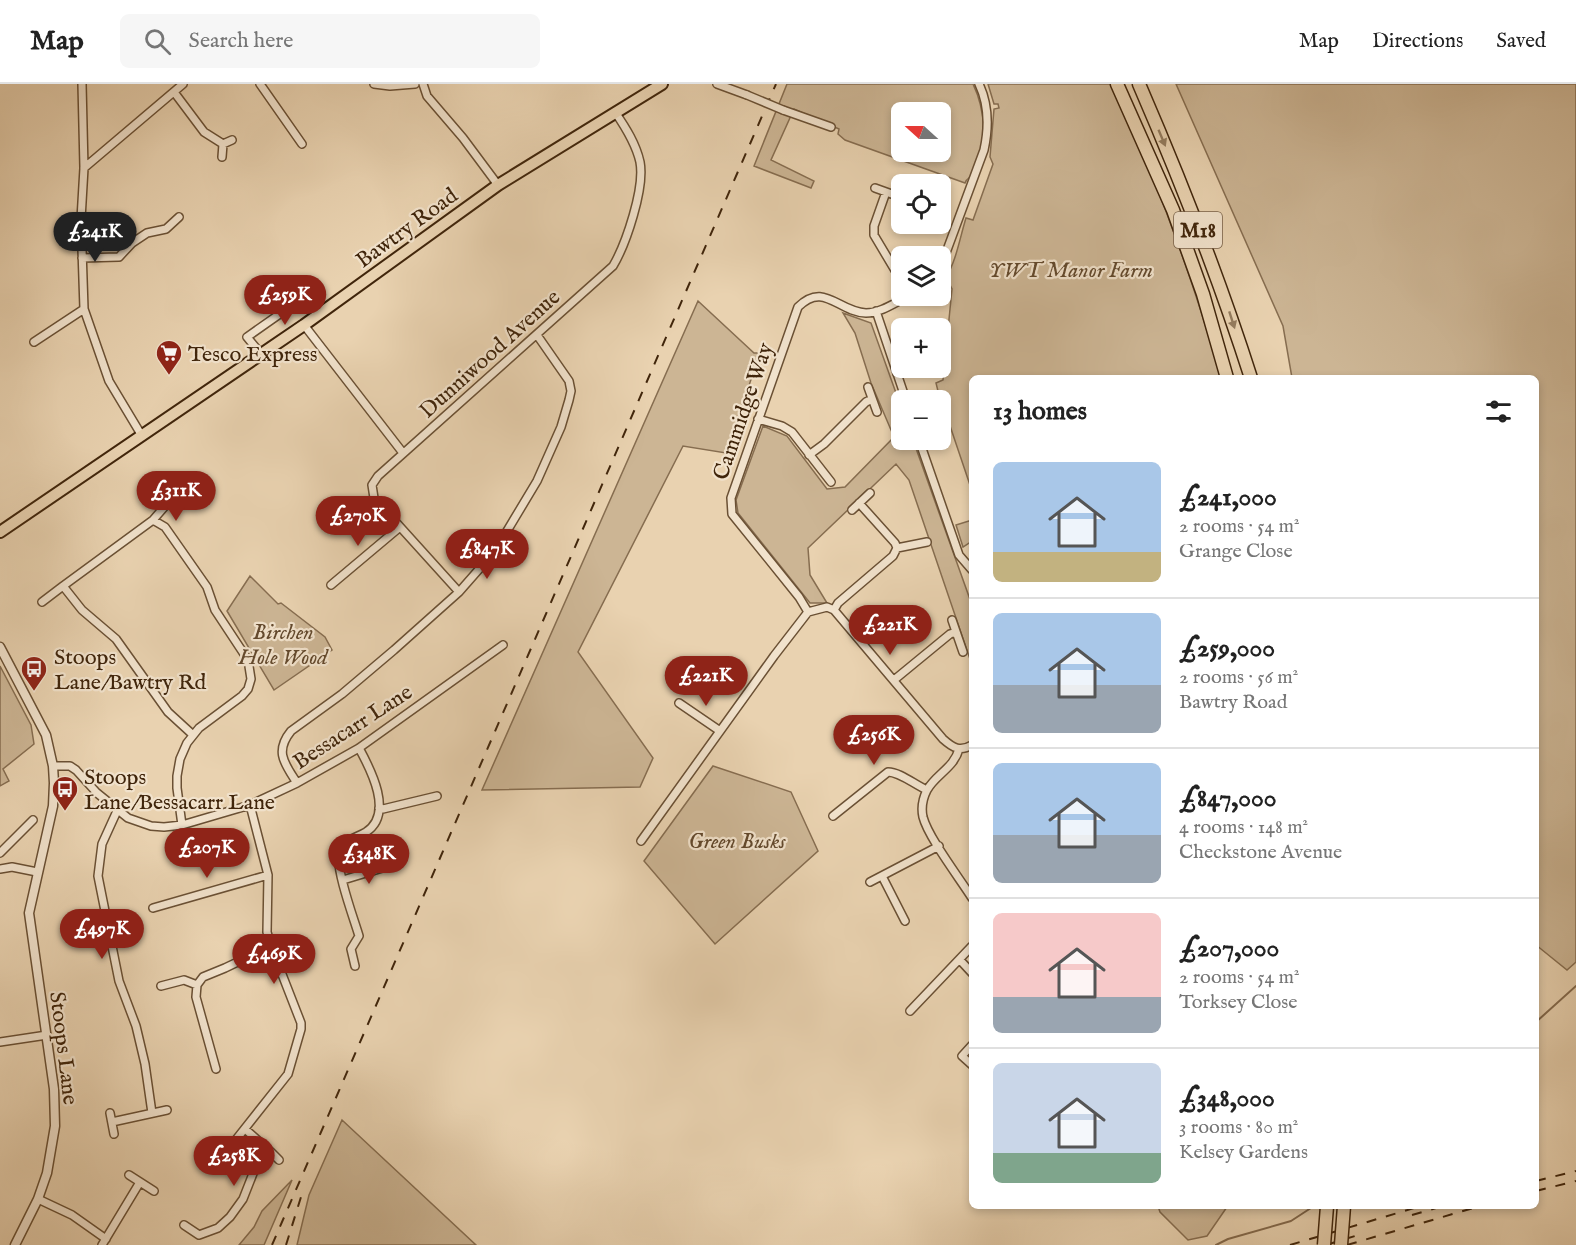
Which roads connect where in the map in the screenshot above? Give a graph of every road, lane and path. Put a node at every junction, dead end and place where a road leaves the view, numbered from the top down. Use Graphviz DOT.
graph roads {
  1 [pos="82,84"];
  2 [pos="183,84"];
  3 [pos="260,84"];
  4 [pos="374,84"];
  5 [pos="415,84"];
  6 [pos="423,84"];
  7 [pos="662,84"];
  8 [pos="717,84"];
  9 [pos="979,84"];
  10 [pos="1117,84"];
  11 [pos="1139,84"];
  12 [pos="174,92"];
  13 [pos="615,112"];
  14 [pos="831,127"];
  15 [pos="232,140"];
  16 [pos="223,144"];
  17 [pos="302,144"];
  18 [pos="222,157"];
  19 [pos="84,168"];
  20 [pos="498,185"];
  21 [pos="875,188"];
  22 [pos="886,192"];
  23 [pos="891,194"];
  24 [pos="179,217"];
  25 [pos="948,246"];
  26 [pos="82,258"];
  27 [pos="891,264"];
  28 [pos="304,297"];
  29 [pos="891,304"];
  30 [pos="84,309"];
  31 [pos="876,311"];
  32 [pos="304,325"];
  33 [pos="537,335"];
  34 [pos="34,342"];
  35 [pos="261,354"];
  36 [pos="891,356"];
  37 [pos="1226,375"];
  38 [pos="1250,375"];
  39 [pos="867,387"];
  40 [pos="872,399"];
  41 [pos="877,412"];
  42 [pos="758,418"];
  43 [pos="142,436"];
  44 [pos="922,450"];
  45 [pos="403,453"];
  46 [pos="809,455"];
  47 [pos="831,483"];
  48 [pos="870,493"];
  49 [pos="859,503"];
  50 [pos="166,505"];
  51 [pos="852,510"];
  52 [pos="153,520"];
  53 [pos="400,528"];
  54 [pos="0,532"];
  55 [pos="927,542"];
  56 [pos="897,548"];
  57 [pos="969,567"];
  58 [pos="331,585"];
  59 [pos="63,586"];
  60 [pos="459,592"];
  61 [pos="42,602"];
  62 [pos="834,610"];
  63 [pos="808,612"];
  64 [pos="952,620"];
  65 [pos="956,632"];
  66 [pos="503,645"];
  67 [pos="0,647"];
  68 [pos="963,652"];
  69 [pos="894,680"];
  70 [pos="679,703"];
  71 [pos="720,730"];
  72 [pos="192,734"];
  73 [pos="969,747"];
  74 [pos="359,748"];
  75 [pos="958,749"];
  76 [pos="54,766"];
  77 [pos="297,783"];
  78 [pos="927,790"];
  79 [pos="437,796"];
  80 [pos="250,805"];
  81 [pos="380,808"];
  82 [pos="117,811"];
  83 [pos="833,816"];
  84 [pos="33,820"];
  85 [pos="182,825"];
  86 [pos="641,841"];
  87 [pos="939,846"];
  88 [pos="0,853"];
  89 [pos="389,866"];
  90 [pos="0,869"];
  91 [pos="37,872"];
  92 [pos="268,874"];
  93 [pos="882,876"];
  94 [pos="343,880"];
  95 [pos="870,882"];
  96 [pos="969,893"];
  97 [pos="153,908"];
  98 [pos="905,921"];
  99 [pos="271,946"];
  100 [pos="969,950"];
  101 [pos="960,960"];
  102 [pos="355,966"];
  103 [pos="969,970"];
  104 [pos="162,986"];
  105 [pos="197,986"];
  106 [pos="910,1011"];
  107 [pos="47,1035"];
  108 [pos="0,1042"];
  109 [pos="969,1048"];
  110 [pos="969,1062"];
  111 [pos="216,1069"];
  112 [pos="167,1110"];
  113 [pos="110,1113"];
  114 [pos="152,1113"];
  115 [pos="112,1122"];
  116 [pos="245,1129"];
  117 [pos="114,1134"];
  118 [pos="226,1151"];
  119 [pos="271,1152"];
  120 [pos="279,1160"];
  121 [pos="129,1175"];
  122 [pos="140,1182"];
  123 [pos="154,1191"];
  124 [pos="38,1199"];
  125 [pos="1327,1209"];
  126 [pos="1344,1209"];
  127 [pos="184,1225"];
  128 [pos="199,1235"];
  129 [pos="104,1242"];
  130 [pos="15,1245"];
  131 [pos="195,1245"];
  132 [pos="1324,1245"];
  133 [pos="1341,1245"];
  1 -- 19 [label="street"];
  2 -- 12 [label="street"];
  3 -- 17 [label="street"];
  4 -- 5 [label="street"];
  6 -- 20 [label="street"];
  7 -- 13 [label="highway, Bawtry Road"];
  8 -- 14 [label="street, bridge"];
  9 -- 25 [label="street"];
  10 -- 37 [label="highway, M18"];
  11 -- 38 [label="highway, M18, one-way"];
  12 -- 16 [label="street"];
  12 -- 19 [label="street"];
  13 -- 20 [label="highway, Bawtry Road"];
  13 -- 33 [label="street, Dunniwood Avenue"];
  15 -- 16 [label="street"];
  16 -- 18 [label="street"];
  19 -- 26 [label="street"];
  20 -- 32 [label="highway, Bawtry Road"];
  21 -- 22 [label="street"];
  22 -- 23 [label="street"];
  22 -- 27 [label="street"];
  24 -- 26 [label="street"];
  26 -- 30 [label="street"];
  28 -- 35 [label="street"];
  29 -- 31 [label="street"];
  30 -- 34 [label="street"];
  30 -- 43 [label="street"];
  31 -- 36 [label="street"];
  31 -- 42 [label="street, Cammidge Way"];
  32 -- 35 [label="highway, Bawtry Road"];
  32 -- 45 [label="street"];
  33 -- 45 [label="street, Dunniwood Avenue"];
  33 -- 60 [label="street"];
  35 -- 43 [label="highway, Bawtry Road"];
  39 -- 40 [label="street"];
  40 -- 41 [label="street"];
  40 -- 46 [label="street"];
  42 -- 46 [label="street"];
  42 -- 63 [label="street, Cammidge Way"];
  43 -- 54 [label="highway, Bawtry Road"];
  44 -- 57 [label="street"];
  45 -- 53 [label="street, Dunniwood Avenue"];
  46 -- 47 [label="street"];
  48 -- 49 [label="street"];
  49 -- 51 [label="street"];
  49 -- 56 [label="street"];
  50 -- 52 [label="street"];
  52 -- 59 [label="street"];
  52 -- 72 [label="street"];
  53 -- 58 [label="street"];
  53 -- 60 [label="street, Dunniwood Avenue"];
  55 -- 56 [label="street"];
  56 -- 62 [label="street"];
  59 -- 61 [label="street"];
  59 -- 72 [label="street"];
  60 -- 77 [label="street"];
  62 -- 63 [label="street"];
  62 -- 69 [label="street"];
  63 -- 71 [label="street"];
  64 -- 65 [label="street"];
  65 -- 68 [label="street"];
  65 -- 69 [label="street"];
  66 -- 74 [label="street, Bessacarr Lane"];
  67 -- 76 [label="street, Stoops Lane"];
  69 -- 75 [label="street"];
  70 -- 71 [label="street"];
  71 -- 86 [label="street"];
  72 -- 85 [label="street"];
  73 -- 75 [label="street"];
  74 -- 77 [label="street, Bessacarr Lane"];
  74 -- 81 [label="street"];
  75 -- 78 [label="street"];
  76 -- 82 [label="street, Bessacarr Lane"];
  76 -- 91 [label="street, Stoops Lane"];
  77 -- 80 [label="street, Bessacarr Lane"];
  78 -- 83 [label="street"];
  78 -- 87 [label="street"];
  79 -- 81 [label="street"];
  80 -- 85 [label="street, Bessacarr Lane"];
  80 -- 92 [label="street"];
  81 -- 94 [label="street"];
  82 -- 85 [label="street, Bessacarr Lane"];
  82 -- 114 [label="street"];
  84 -- 88 [label="street"];
  87 -- 93 [label="street"];
  87 -- 96 [label="street"];
  89 -- 94 [label="street"];
  90 -- 91 [label="street"];
  91 -- 107 [label="street, Stoops Lane"];
  92 -- 97 [label="street"];
  92 -- 99 [label="street"];
  93 -- 95 [label="street"];
  93 -- 98 [label="street"];
  94 -- 102 [label="street"];
  99 -- 105 [label="street"];
  99 -- 116 [label="street"];
  100 -- 101 [label="street"];
  101 -- 103 [label="street"];
  101 -- 106 [label="street"];
  104 -- 105 [label="street"];
  105 -- 111 [label="street"];
  107 -- 108 [label="street"];
  107 -- 124 [label="street, Stoops Lane"];
  109 -- 110 [label="street"];
  112 -- 114 [label="street"];
  113 -- 115 [label="street"];
  114 -- 115 [label="street"];
  115 -- 117 [label="street"];
  116 -- 118 [label="street"];
  116 -- 119 [label="street"];
  119 -- 120 [label="street"];
  119 -- 128 [label="street"];
  121 -- 122 [label="street"];
  122 -- 123 [label="street"];
  122 -- 129 [label="street"];
  124 -- 129 [label="street"];
  124 -- 130 [label="street, Stoops Lane"];
  125 -- 132 [label="highway, bridge"];
  126 -- 133 [label="highway, bridge"];
  127 -- 128 [label="street"];
  128 -- 131 [label="street"];
}
